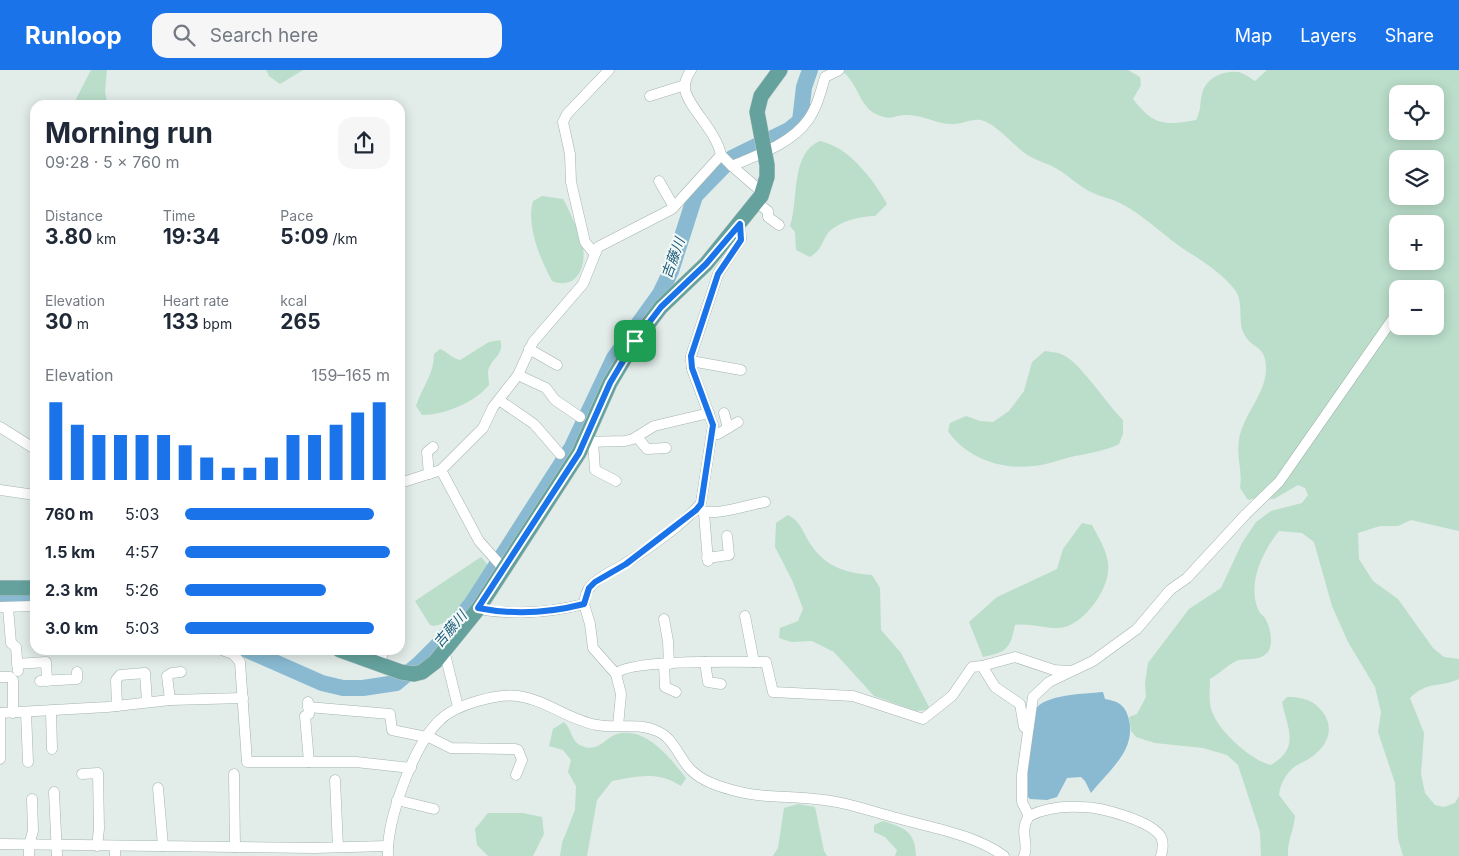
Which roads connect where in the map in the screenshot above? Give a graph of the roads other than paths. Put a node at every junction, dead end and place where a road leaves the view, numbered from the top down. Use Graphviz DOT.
graph roads {
  1 [pos="609,70"];
  2 [pos="691,70"];
  3 [pos="780,70"];
  4 [pos="839,70"];
  5 [pos="685,84"];
  6 [pos="650,96"];
  7 [pos="763,147"];
  8 [pos="727,161"];
  9 [pos="658,181"];
  10 [pos="760,198"];
  11 [pos="674,208"];
  12 [pos="740,224"];
  13 [pos="779,225"];
  14 [pos="594,253"];
  15 [pos="1389,324"];
  16 [pos="528,349"];
  17 [pos="691,361"];
  18 [pos="557,365"];
  19 [pos="742,370"];
  20 [pos="518,375"];
  21 [pos="499,400"];
  22 [pos="709,413"];
  23 [pos="724,414"];
  24 [pos="580,417"];
  25 [pos="0,427"];
  26 [pos="713,434"];
  27 [pos="638,437"];
  28 [pos="589,442"];
  29 [pos="30,446"];
  30 [pos="433,447"];
  31 [pos="666,448"];
  32 [pos="560,454"];
  33 [pos="441,470"];
  34 [pos="429,474"];
  35 [pos="405,481"];
  36 [pos="616,481"];
  37 [pos="0,490"];
  38 [pos="30,494"];
  39 [pos="765,502"];
  40 [pos="700,511"];
  41 [pos="726,536"];
  42 [pos="499,564"];
  43 [pos="0,588"];
  44 [pos="30,588"];
  45 [pos="584,604"];
  46 [pos="30,606"];
  47 [pos="4,607"];
  48 [pos="478,608"];
  49 [pos="745,616"];
  50 [pos="664,619"];
  51 [pos="761,635"];
  52 [pos="750,639"];
  53 [pos="444,650"];
  54 [pos="235,655"];
  55 [pos="382,657"];
  56 [pos="705,662"];
  57 [pos="754,662"];
  58 [pos="666,664"];
  59 [pos="982,666"];
  60 [pos="1069,671"];
  61 [pos="77,672"];
  62 [pos="180,672"];
  63 [pos="616,674"];
  64 [pos="0,677"];
  65 [pos="721,684"];
  66 [pos="676,692"];
  67 [pos="243,698"];
  68 [pos="170,700"];
  69 [pos="147,702"];
  70 [pos="117,706"];
  71 [pos="458,707"];
  72 [pos="51,711"];
  73 [pos="26,712"];
  74 [pos="0,713"];
  75 [pos="13,713"];
  76 [pos="618,726"];
  77 [pos="1027,737"];
  78 [pos="427,738"];
  79 [pos="52,749"];
  80 [pos="0,750"];
  81 [pos="0,759"];
  82 [pos="28,762"];
  83 [pos="309,762"];
  84 [pos="411,768"];
  85 [pos="82,774"];
  86 [pos="234,774"];
  87 [pos="516,775"];
  88 [pos="334,781"];
  89 [pos="158,788"];
  90 [pos="54,792"];
  91 [pos="32,799"];
  92 [pos="397,800"];
  93 [pos="434,809"];
  94 [pos="1029,816"];
  95 [pos="0,844"];
  96 [pos="29,845"];
  97 [pos="56,845"];
  98 [pos="96,846"];
  99 [pos="338,847"];
  100 [pos="168,850"];
  101 [pos="241,850"];
  102 [pos="75,851"];
  103 [pos="115,851"];
  104 [pos="211,851"];
  105 [pos="387,851"];
  106 [pos="264,852"];
  107 [pos="314,852"];
  108 [pos="30,856"];
  109 [pos="57,856"];
  110 [pos="1004,856"];
  111 [pos="1024,856"];
  112 [pos="1162,856"];
  1 -- 14 [label="street"];
  2 -- 5 [label="street"];
  3 -- 7 [label="main road"];
  4 -- 7 [label="street"];
  5 -- 6 [label="street"];
  5 -- 8 [label="street"];
  7 -- 8 [label="street"];
  7 -- 10 [label="main road"];
  8 -- 10 [label="street"];
  8 -- 11 [label="street"];
  9 -- 11 [label="street"];
  10 -- 12 [label="main road"];
  10 -- 13 [label="street"];
  11 -- 14 [label="street"];
  12 -- 17 [label="street"];
  12 -- 28 [label="main road"];
  14 -- 16 [label="street"];
  15 -- 60 [label="street"];
  16 -- 18 [label="street"];
  16 -- 20 [label="street"];
  17 -- 19 [label="street"];
  17 -- 22 [label="street"];
  20 -- 21 [label="street"];
  20 -- 24 [label="street"];
  21 -- 32 [label="street"];
  21 -- 33 [label="street"];
  22 -- 26 [label="street"];
  22 -- 27 [label="street"];
  23 -- 26 [label="street"];
  25 -- 29 [label="street"];
  26 -- 40 [label="street"];
  27 -- 28 [label="street"];
  27 -- 31 [label="street"];
  28 -- 36 [label="street"];
  28 -- 42 [label="main road"];
  30 -- 34 [label="street"];
  33 -- 34 [label="street"];
  33 -- 42 [label="street"];
  34 -- 35 [label="street"];
  37 -- 38 [label="street"];
  39 -- 40 [label="street"];
  40 -- 41 [label="street"];
  40 -- 45 [label="street"];
  42 -- 48 [label="main road"];
  43 -- 44 [label="main road"];
  45 -- 48 [label="street"];
  45 -- 63 [label="street"];
  46 -- 47 [label="street"];
  47 -- 61 [label="street"];
  48 -- 53 [label="main road"];
  49 -- 52 [label="street"];
  50 -- 58 [label="street"];
  51 -- 52 [label="street"];
  52 -- 57 [label="street"];
  53 -- 55 [label="main road"];
  53 -- 71 [label="street"];
  54 -- 67 [label="street"];
  56 -- 57 [label="street"];
  56 -- 58 [label="street"];
  56 -- 65 [label="street"];
  57 -- 59 [label="street"];
  58 -- 63 [label="street"];
  58 -- 66 [label="street"];
  59 -- 60 [label="street"];
  59 -- 77 [label="street"];
  60 -- 77 [label="street"];
  62 -- 68 [label="street"];
  63 -- 76 [label="street"];
  64 -- 75 [label="street"];
  67 -- 68 [label="street"];
  67 -- 83 [label="street"];
  68 -- 69 [label="street"];
  69 -- 70 [label="street"];
  69 -- 70 [label="street"];
  70 -- 72 [label="street"];
  71 -- 76 [label="street"];
  71 -- 78 [label="street"];
  72 -- 73 [label="street"];
  72 -- 79 [label="street"];
  73 -- 75 [label="street"];
  73 -- 82 [label="street"];
  74 -- 75 [label="street"];
  74 -- 80 [label="street"];
  76 -- 110 [label="street"];
  77 -- 94 [label="street"];
  78 -- 83 [label="street"];
  78 -- 84 [label="street"];
  78 -- 87 [label="street"];
  80 -- 81 [label="street"];
  83 -- 84 [label="street"];
  84 -- 92 [label="street"];
  85 -- 98 [label="street"];
  86 -- 101 [label="street"];
  88 -- 99 [label="street"];
  89 -- 100 [label="street"];
  90 -- 97 [label="street"];
  91 -- 96 [label="street"];
  92 -- 93 [label="street"];
  92 -- 105 [label="street"];
  94 -- 111 [label="street"];
  94 -- 112 [label="street"];
  95 -- 96 [label="street"];
  96 -- 97 [label="street"];
  96 -- 108 [label="street"];
  97 -- 102 [label="street"];
  97 -- 109 [label="street"];
  98 -- 102 [label="street"];
  98 -- 103 [label="street"];
  99 -- 105 [label="street"];
  99 -- 107 [label="street"];
  100 -- 103 [label="street"];
  100 -- 104 [label="street"];
  101 -- 104 [label="street"];
  101 -- 106 [label="street"];
  106 -- 107 [label="street"];
}
